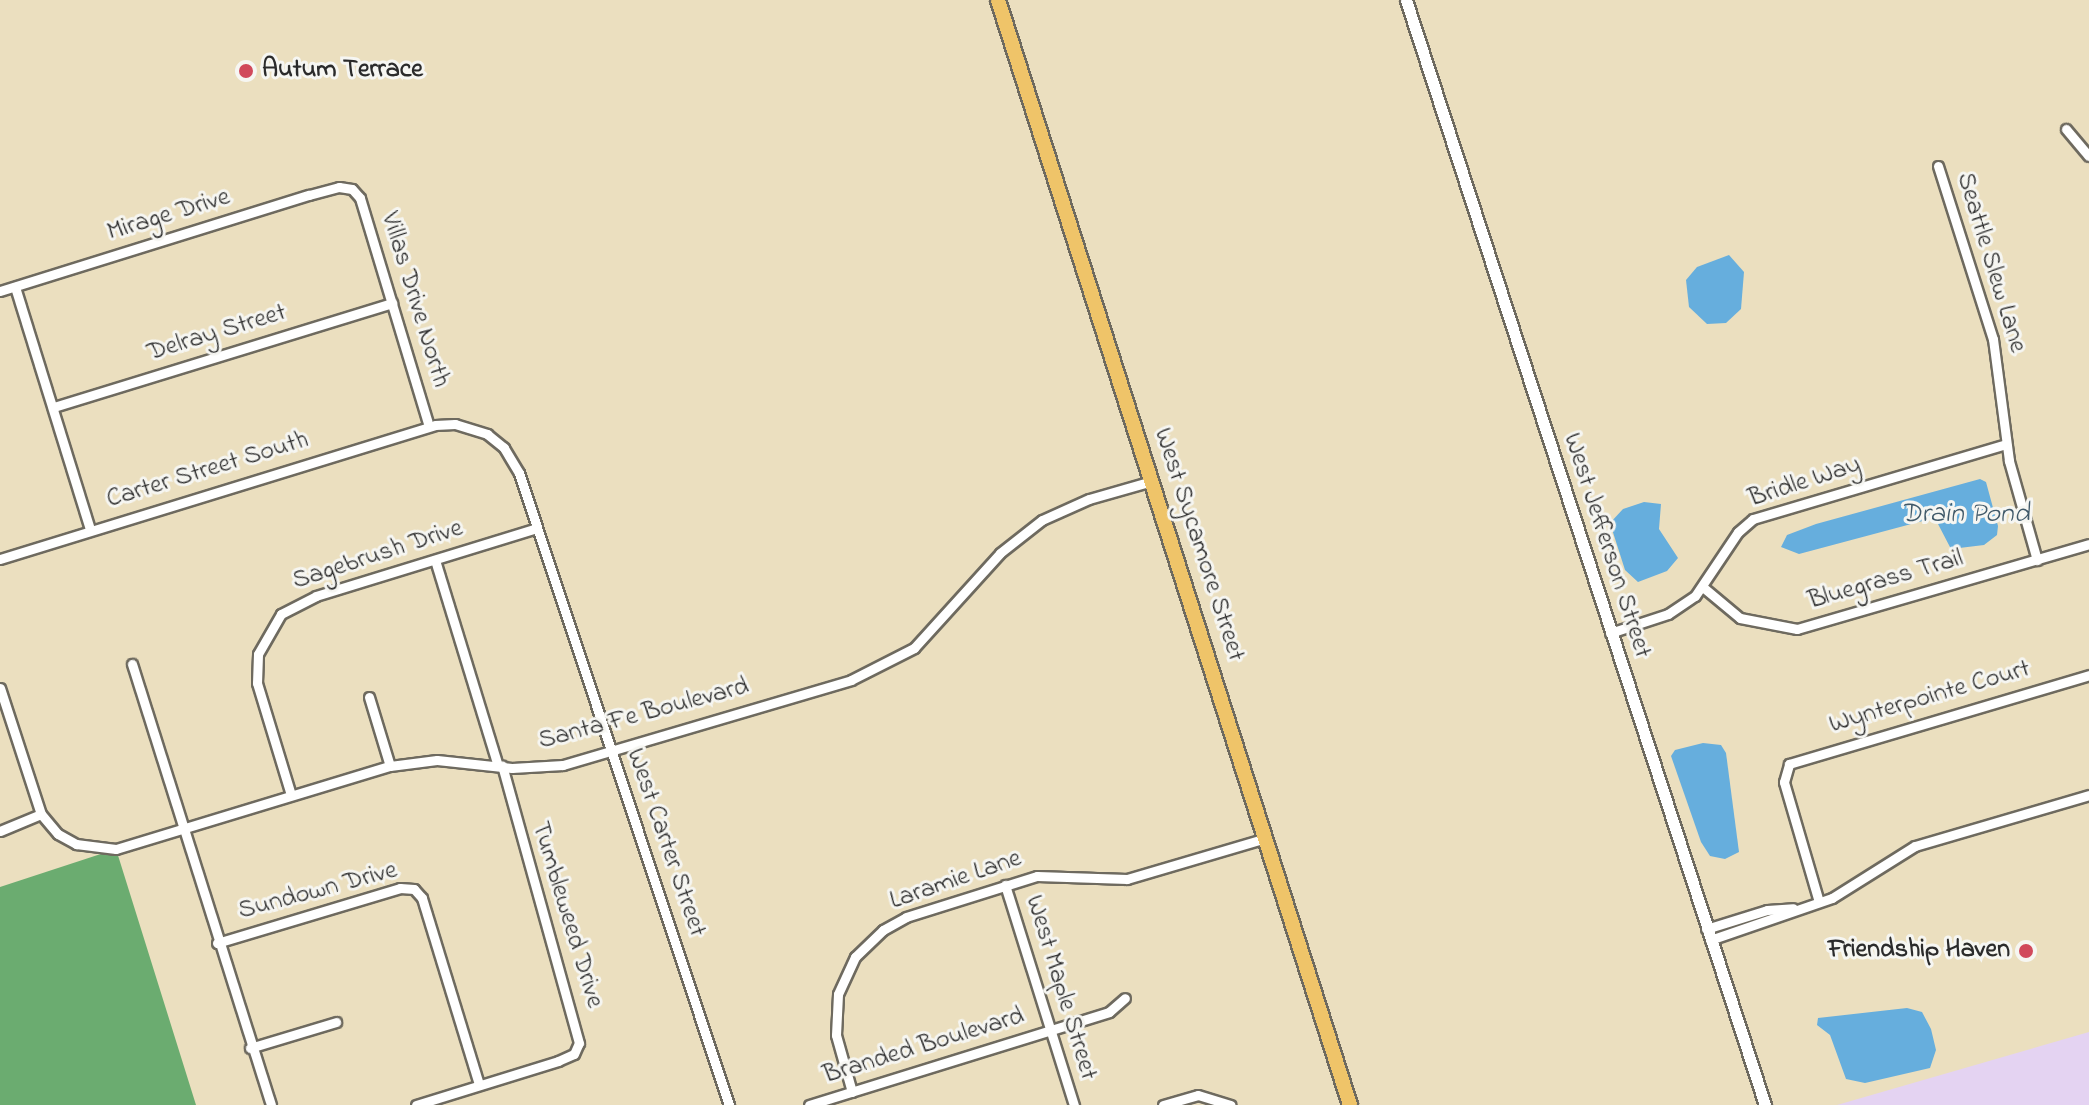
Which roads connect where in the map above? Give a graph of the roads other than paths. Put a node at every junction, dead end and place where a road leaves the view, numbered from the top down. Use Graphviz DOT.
graph roads {
  1 [pos="998,0"];
  2 [pos="1406,0"];
  3 [pos="2066,129"];
  4 [pos="2089,156"];
  5 [pos="1938,166"];
  6 [pos="352,189"];
  7 [pos="15,287"];
  8 [pos="0,291"];
  9 [pos="392,303"];
  10 [pos="54,407"];
  11 [pos="429,426"];
  12 [pos="2006,444"];
  13 [pos="1152,481"];
  14 [pos="537,528"];
  15 [pos="90,530"];
  16 [pos="2089,544"];
  17 [pos="0,559"];
  18 [pos="435,560"];
  19 [pos="2037,560"];
  20 [pos="1704,588"];
  21 [pos="1610,633"];
  22 [pos="132,664"];
  23 [pos="2089,675"];
  24 [pos="1,691"];
  25 [pos="369,697"];
  26 [pos="611,752"];
  27 [pos="390,766"];
  28 [pos="500,766"];
  29 [pos="291,795"];
  30 [pos="2089,795"];
  31 [pos="41,814"];
  32 [pos="183,829"];
  33 [pos="0,831"];
  34 [pos="1266,838"];
  35 [pos="1005,885"];
  36 [pos="1819,902"];
  37 [pos="1708,934"];
  38 [pos="217,943"];
  39 [pos="1125,998"];
  40 [pos="336,1022"];
  41 [pos="1051,1031"];
  42 [pos="250,1048"];
  43 [pos="479,1085"];
  44 [pos="852,1092"];
  45 [pos="271,1105"];
  46 [pos="416,1105"];
  47 [pos="729,1105"];
  48 [pos="809,1105"];
  49 [pos="1074,1105"];
  50 [pos="1163,1105"];
  51 [pos="1230,1105"];
  52 [pos="1350,1105"];
  53 [pos="1765,1105"];
  1 -- 13 [label="main road, West Sycamore Street"];
  2 -- 21 [label="street, West Jefferson Street"];
  3 -- 4 [label="street"];
  5 -- 12 [label="street, Seattle Slew Lane"];
  6 -- 7 [label="street, Mirage Drive"];
  6 -- 9 [label="street, Villas Drive North"];
  7 -- 8 [label="street, Mirage Drive"];
  7 -- 10 [label="street"];
  9 -- 10 [label="street, Delray Street"];
  9 -- 11 [label="street, Villas Drive North"];
  10 -- 15 [label="street"];
  11 -- 14 [label="street, West Carter Street"];
  11 -- 15 [label="street, Carter Street South"];
  12 -- 19 [label="street, Seattle Slew Lane"];
  12 -- 20 [label="street, Bridle Way"];
  13 -- 26 [label="street, Santa Fe Boulevard"];
  13 -- 34 [label="main road, West Sycamore Street"];
  14 -- 18 [label="street, Sagebrush Drive"];
  14 -- 26 [label="street, West Carter Street"];
  15 -- 17 [label="street, Carter Street South"];
  16 -- 19 [label="street, Bluegrass Trail"];
  18 -- 28 [label="street, Tumbleweed Drive"];
  18 -- 29 [label="street, Sagebrush Drive"];
  19 -- 20 [label="street, Bluegrass Trail"];
  20 -- 21 [label="street, Bridle Way"];
  21 -- 37 [label="street, West Jefferson Street"];
  22 -- 32 [label="street"];
  23 -- 36 [label="street, Wynterpointe Court"];
  24 -- 31 [label="street"];
  25 -- 27 [label="street"];
  26 -- 28 [label="street, Santa Fe Boulevard"];
  26 -- 47 [label="street, West Carter Street"];
  27 -- 28 [label="street, Santa Fe Boulevard"];
  27 -- 29 [label="street, Santa Fe Boulevard"];
  28 -- 43 [label="street, Tumbleweed Drive"];
  29 -- 32 [label="street, Santa Fe Boulevard"];
  30 -- 36 [label="street"];
  31 -- 32 [label="street, Santa Fe Boulevard"];
  31 -- 33 [label="street"];
  32 -- 38 [label="street"];
  34 -- 35 [label="street, Laramie Lane"];
  34 -- 52 [label="main road, West Sycamore Street"];
  35 -- 41 [label="street, West Maple Street"];
  35 -- 44 [label="street, Laramie Lane"];
  36 -- 37 [label="street"];
  37 -- 53 [label="street, West Jefferson Street"];
  38 -- 42 [label="street"];
  38 -- 43 [label="street, Sundown Drive"];
  39 -- 41 [label="street, Branded Boulevard"];
  40 -- 42 [label="street"];
  41 -- 44 [label="street, Branded Boulevard"];
  41 -- 49 [label="street, West Maple Street"];
  42 -- 45 [label="street"];
  43 -- 46 [label="street, Tumbleweed Drive"];
  44 -- 48 [label="street, Branded Boulevard"];
  50 -- 51 [label="street"];
}
